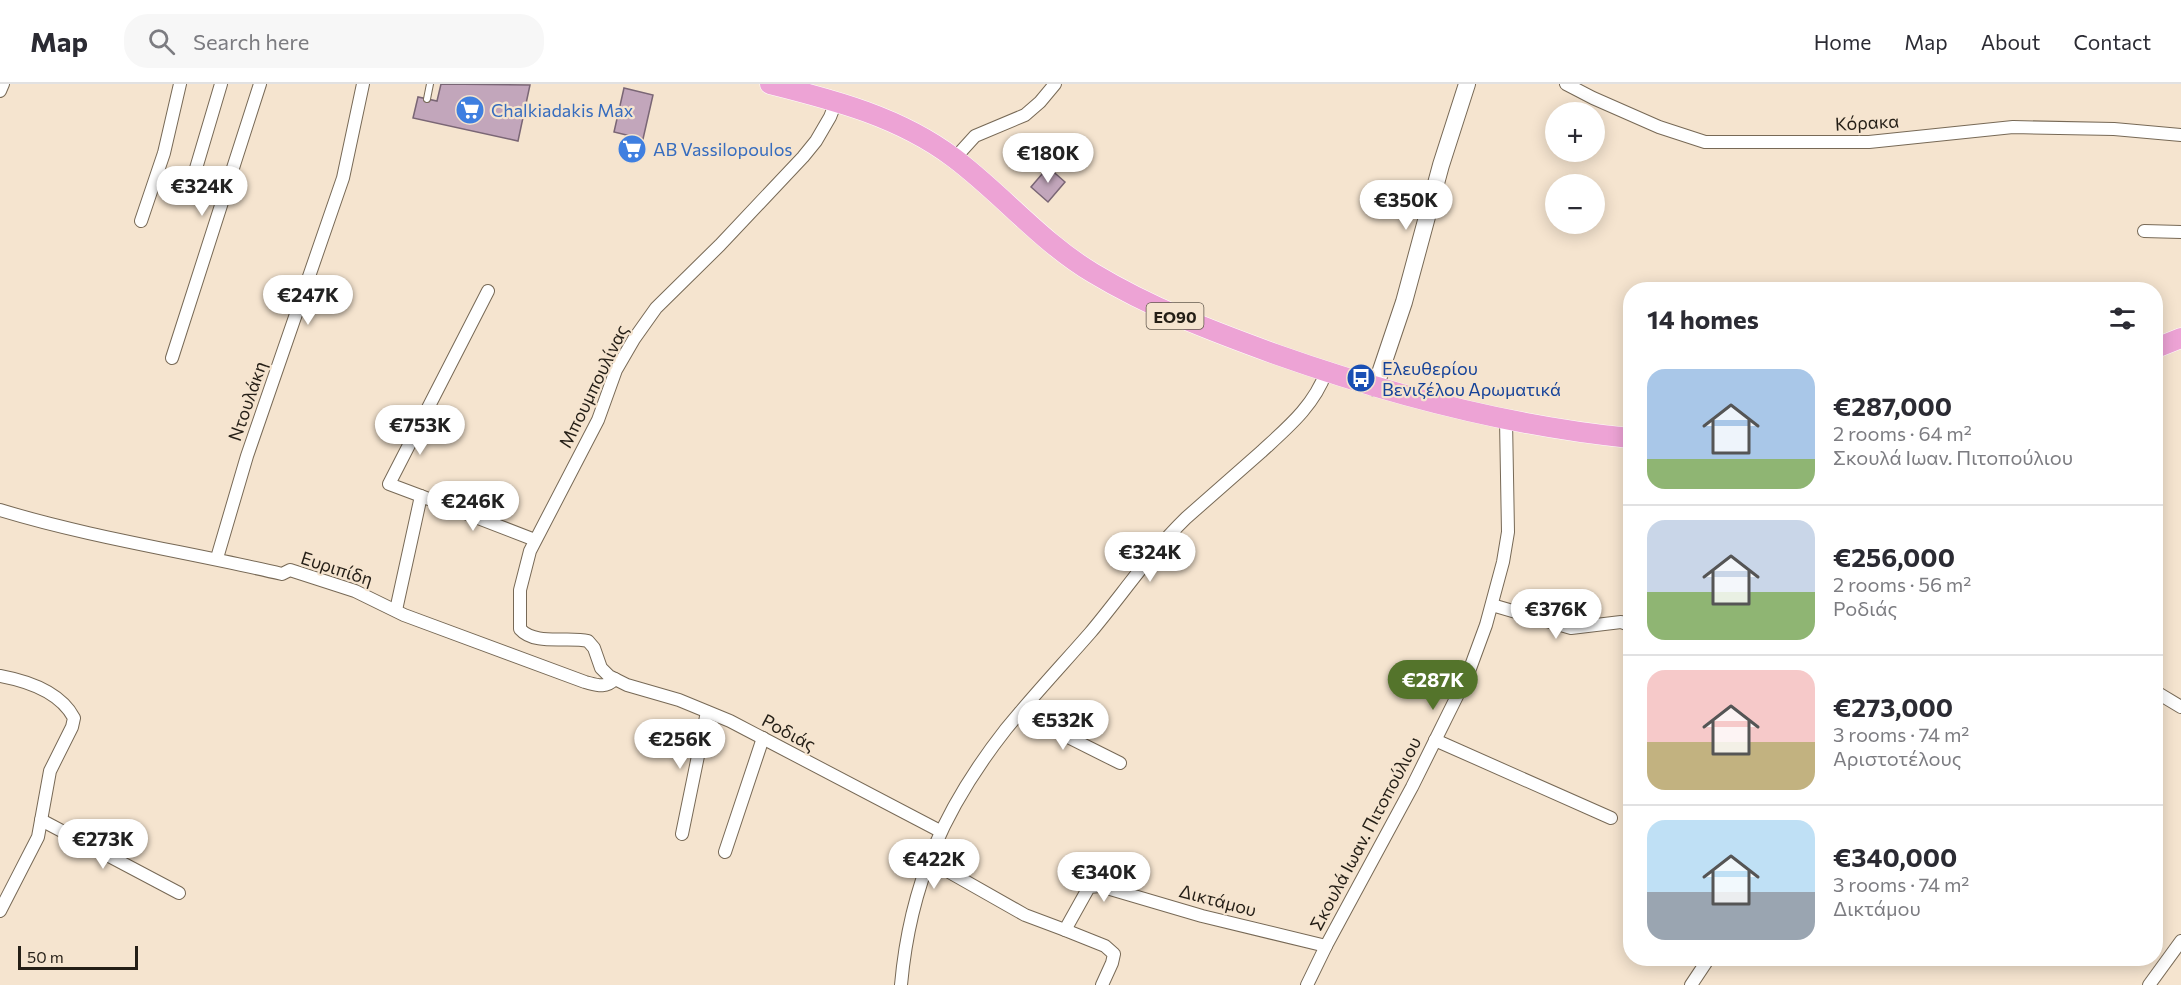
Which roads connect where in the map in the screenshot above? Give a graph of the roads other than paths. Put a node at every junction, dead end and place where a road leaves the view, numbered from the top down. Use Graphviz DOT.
graph roads {
  1 [pos="3,84"];
  2 [pos="180,84"];
  3 [pos="221,84"];
  4 [pos="260,84"];
  5 [pos="363,84"];
  6 [pos="430,84"];
  7 [pos="770,84"];
  8 [pos="1055,84"];
  9 [pos="1467,84"];
  10 [pos="1566,84"];
  11 [pos="0,91"];
  12 [pos="427,99"];
  13 [pos="836,102"];
  14 [pos="2181,135"];
  15 [pos="955,158"];
  16 [pos="189,192"];
  17 [pos="141,221"];
  18 [pos="2145,231"];
  19 [pos="2181,232"];
  20 [pos="488,291"];
  21 [pos="2181,338"];
  22 [pos="2163,345"];
  23 [pos="172,358"];
  24 [pos="1326,372"];
  25 [pos="1375,388"];
  26 [pos="1506,420"];
  27 [pos="1623,437"];
  28 [pos="421,496"];
  29 [pos="0,510"];
  30 [pos="535,540"];
  31 [pos="217,558"];
  32 [pos="1492,605"];
  33 [pos="396,610"];
  34 [pos="1623,623"];
  35 [pos="0,676"];
  36 [pos="615,679"];
  37 [pos="2163,696"];
  38 [pos="2181,707"];
  39 [pos="707,712"];
  40 [pos="1020,713"];
  41 [pos="763,738"];
  42 [pos="1435,740"];
  43 [pos="1120,763"];
  44 [pos="1611,818"];
  45 [pos="41,820"];
  46 [pos="940,831"];
  47 [pos="682,834"];
  48 [pos="725,852"];
  49 [pos="928,860"];
  50 [pos="179,893"];
  51 [pos="0,911"];
  52 [pos="1065,930"];
  53 [pos="2181,941"];
  54 [pos="1326,946"];
  55 [pos="2163,957"];
  56 [pos="1704,966"];
  57 [pos="2156,966"];
  58 [pos="901,985"];
  59 [pos="1102,985"];
  60 [pos="1307,985"];
  61 [pos="1691,985"];
  62 [pos="2149,985"];
  1 -- 11 [label="street"];
  2 -- 17 [label="street"];
  3 -- 16 [label="street"];
  4 -- 23 [label="street"];
  5 -- 31 [label="street, Ντουλάκη"];
  6 -- 12 [label="lane"];
  7 -- 13 [label="main road, ΕΟ90"];
  8 -- 15 [label="street"];
  9 -- 25 [label="street"];
  10 -- 14 [label="street, Κόρακα"];
  13 -- 15 [label="main road, ΕΟ90"];
  13 -- 30 [label="street, Μπουμπουλίνας"];
  15 -- 24 [label="main road, ΕΟ90"];
  18 -- 19 [label="street"];
  20 -- 28 [label="street"];
  21 -- 22 [label="main road"];
  24 -- 25 [label="main road, ΕΟ90"];
  24 -- 40 [label="street"];
  25 -- 26 [label="main road, ΕΟ90"];
  26 -- 27 [label="main road, ΕΟ90"];
  26 -- 32 [label="street, Σκουλά Ιωαν. Πιτοπούλιου"];
  28 -- 30 [label="street"];
  28 -- 33 [label="street"];
  29 -- 31 [label="street, Ευριπίδη"];
  30 -- 36 [label="street, Μπουμπουλίνας"];
  31 -- 33 [label="street, Ευριπίδη"];
  32 -- 34 [label="street"];
  32 -- 42 [label="street, Σκουλά Ιωαν. Πιτοπούλιου"];
  33 -- 36 [label="street, Ευριπίδη"];
  35 -- 45 [label="street"];
  36 -- 39 [label="street, Ροδιάς"];
  37 -- 38 [label="street"];
  39 -- 41 [label="street, Ροδιάς"];
  39 -- 47 [label="street"];
  40 -- 43 [label="street"];
  40 -- 46 [label="street"];
  41 -- 46 [label="street, Ροδιάς"];
  41 -- 48 [label="street"];
  42 -- 44 [label="street"];
  42 -- 54 [label="street, Σκουλά Ιωαν. Πιτοπούλιου"];
  45 -- 50 [label="street"];
  45 -- 51 [label="street"];
  46 -- 49 [label="street"];
  49 -- 52 [label="street"];
  49 -- 58 [label="street"];
  52 -- 54 [label="street, Δικτάμου"];
  52 -- 59 [label="street"];
  53 -- 55 [label="street"];
  54 -- 60 [label="street, Σκουλά Ιωαν. Πιτοπούλιου"];
  56 -- 61 [label="street"];
  57 -- 62 [label="street"];
}
